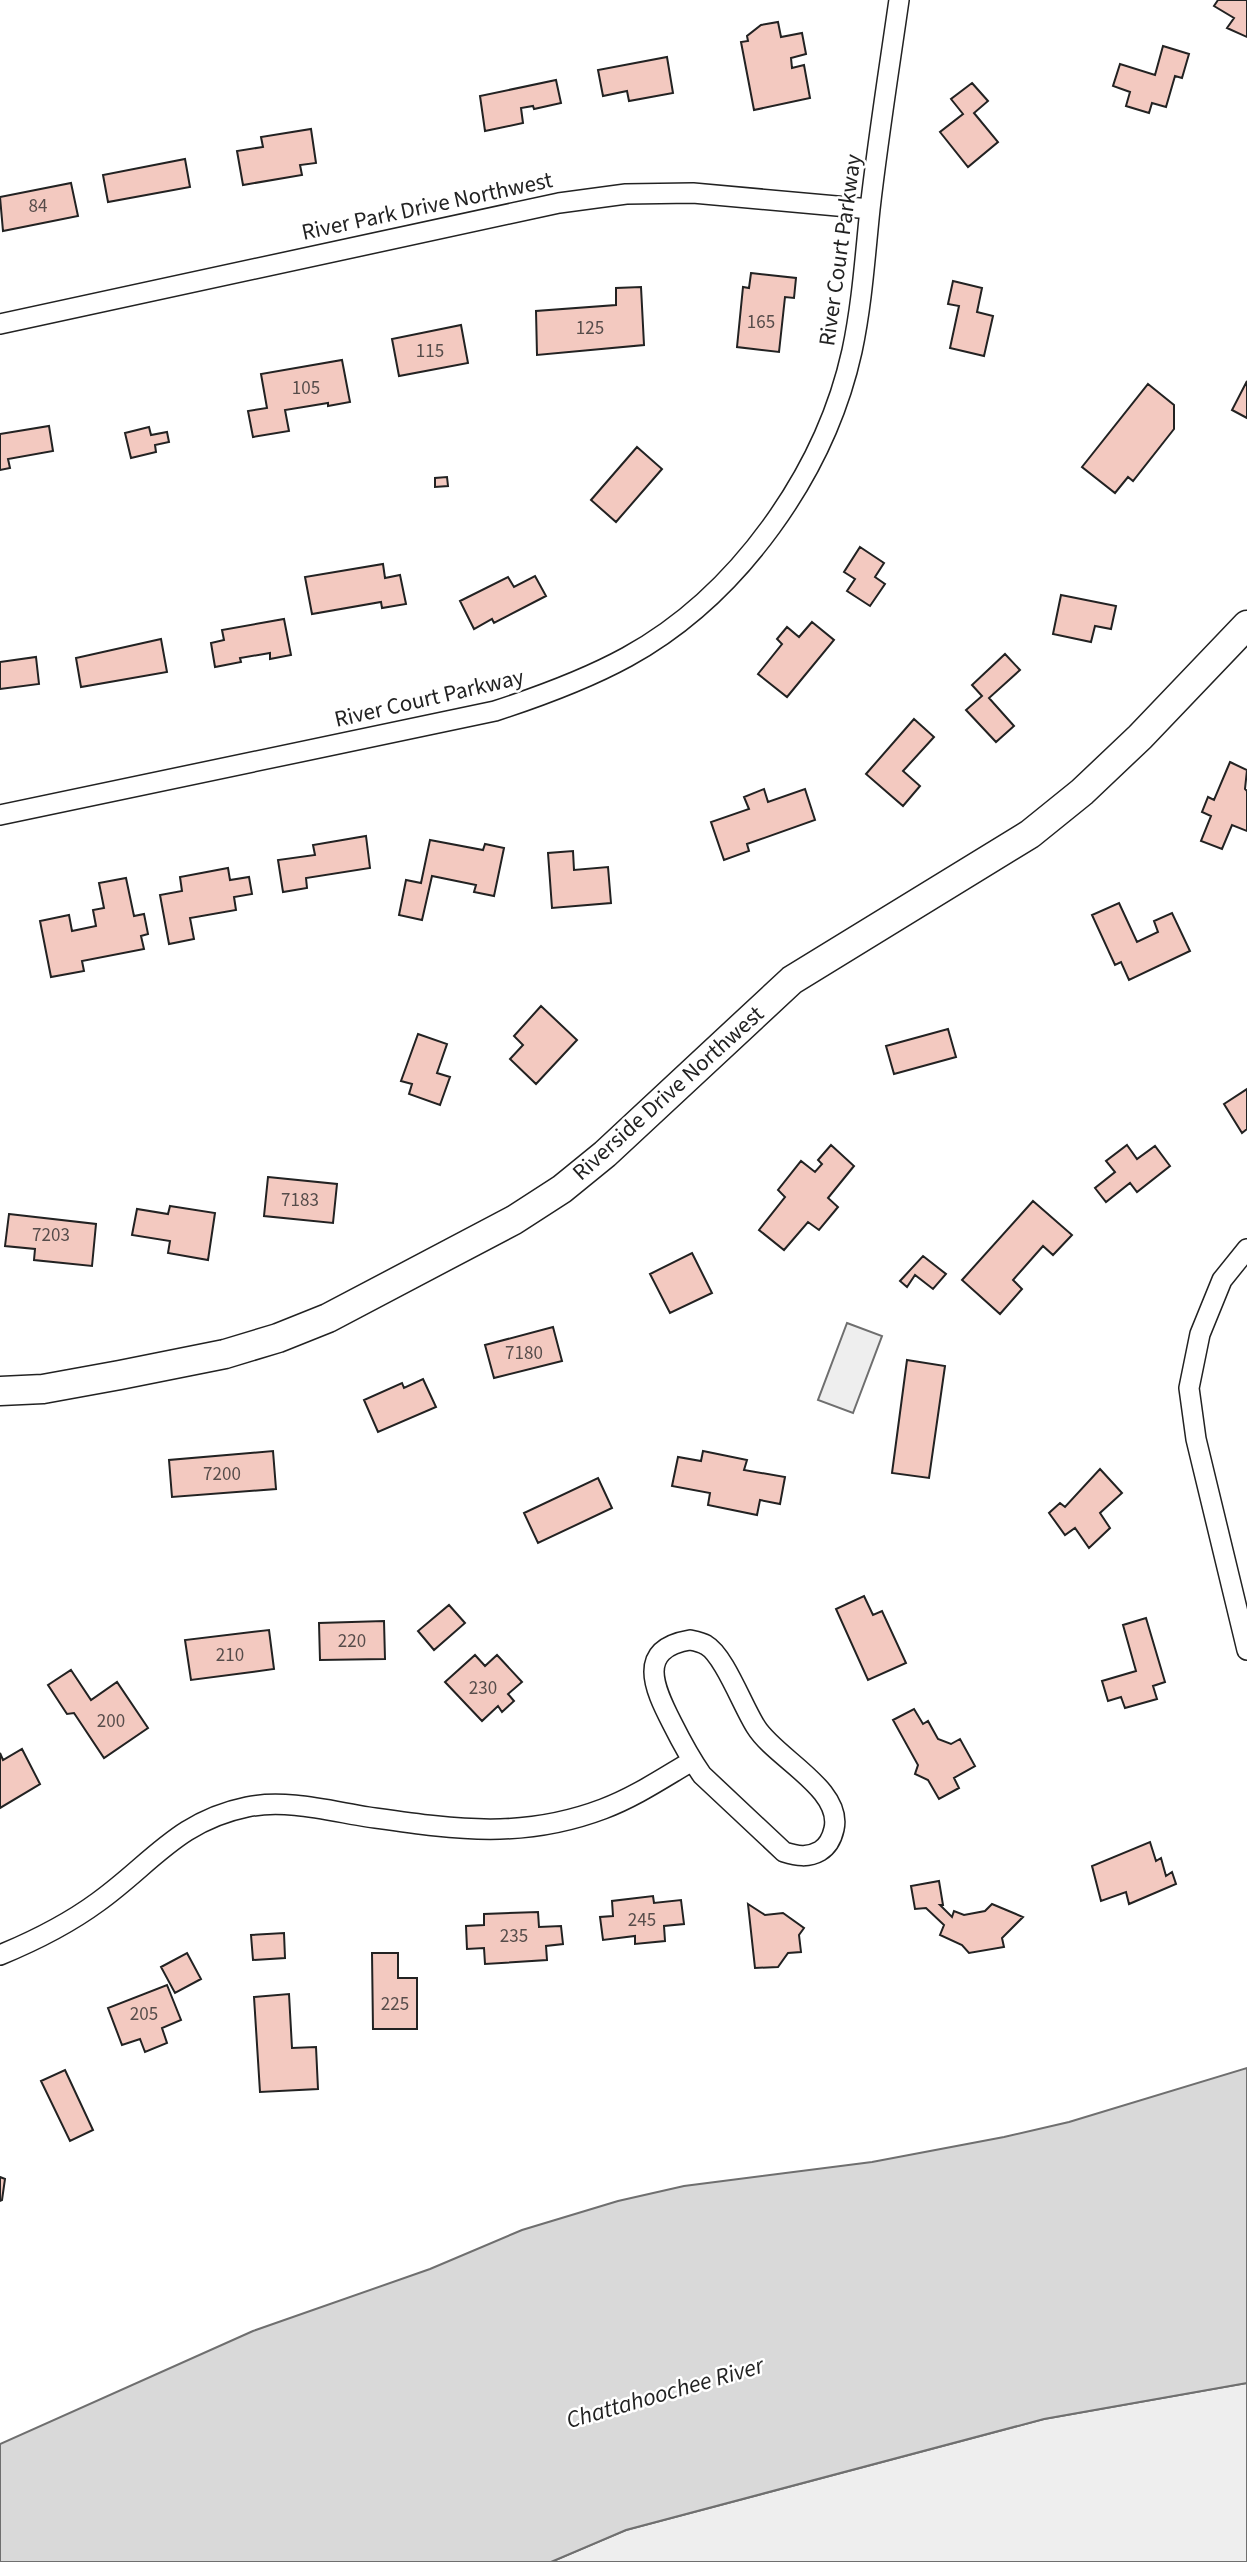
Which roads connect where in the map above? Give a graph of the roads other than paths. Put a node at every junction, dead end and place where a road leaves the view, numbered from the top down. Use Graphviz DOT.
graph roads {
  1 [pos="899,0"];
  2 [pos="870,209"];
  3 [pos="0,324"];
  4 [pos="1246,628"];
  5 [pos="0,815"];
  6 [pos="1247,1248"];
  7 [pos="0,1391"];
  8 [pos="1247,1650"];
  9 [pos="692,1761"];
  10 [pos="0,1955"];
  1 -- 2 [label="street, River Court Parkway"];
  2 -- 3 [label="street, River Park Drive Northwest"];
  2 -- 5 [label="street, River Court Parkway"];
  4 -- 7 [label="street, Riverside Drive Northwest"];
  6 -- 8 [label="street"];
  9 -- 9 [label="street"];
  9 -- 10 [label="street"];
}
